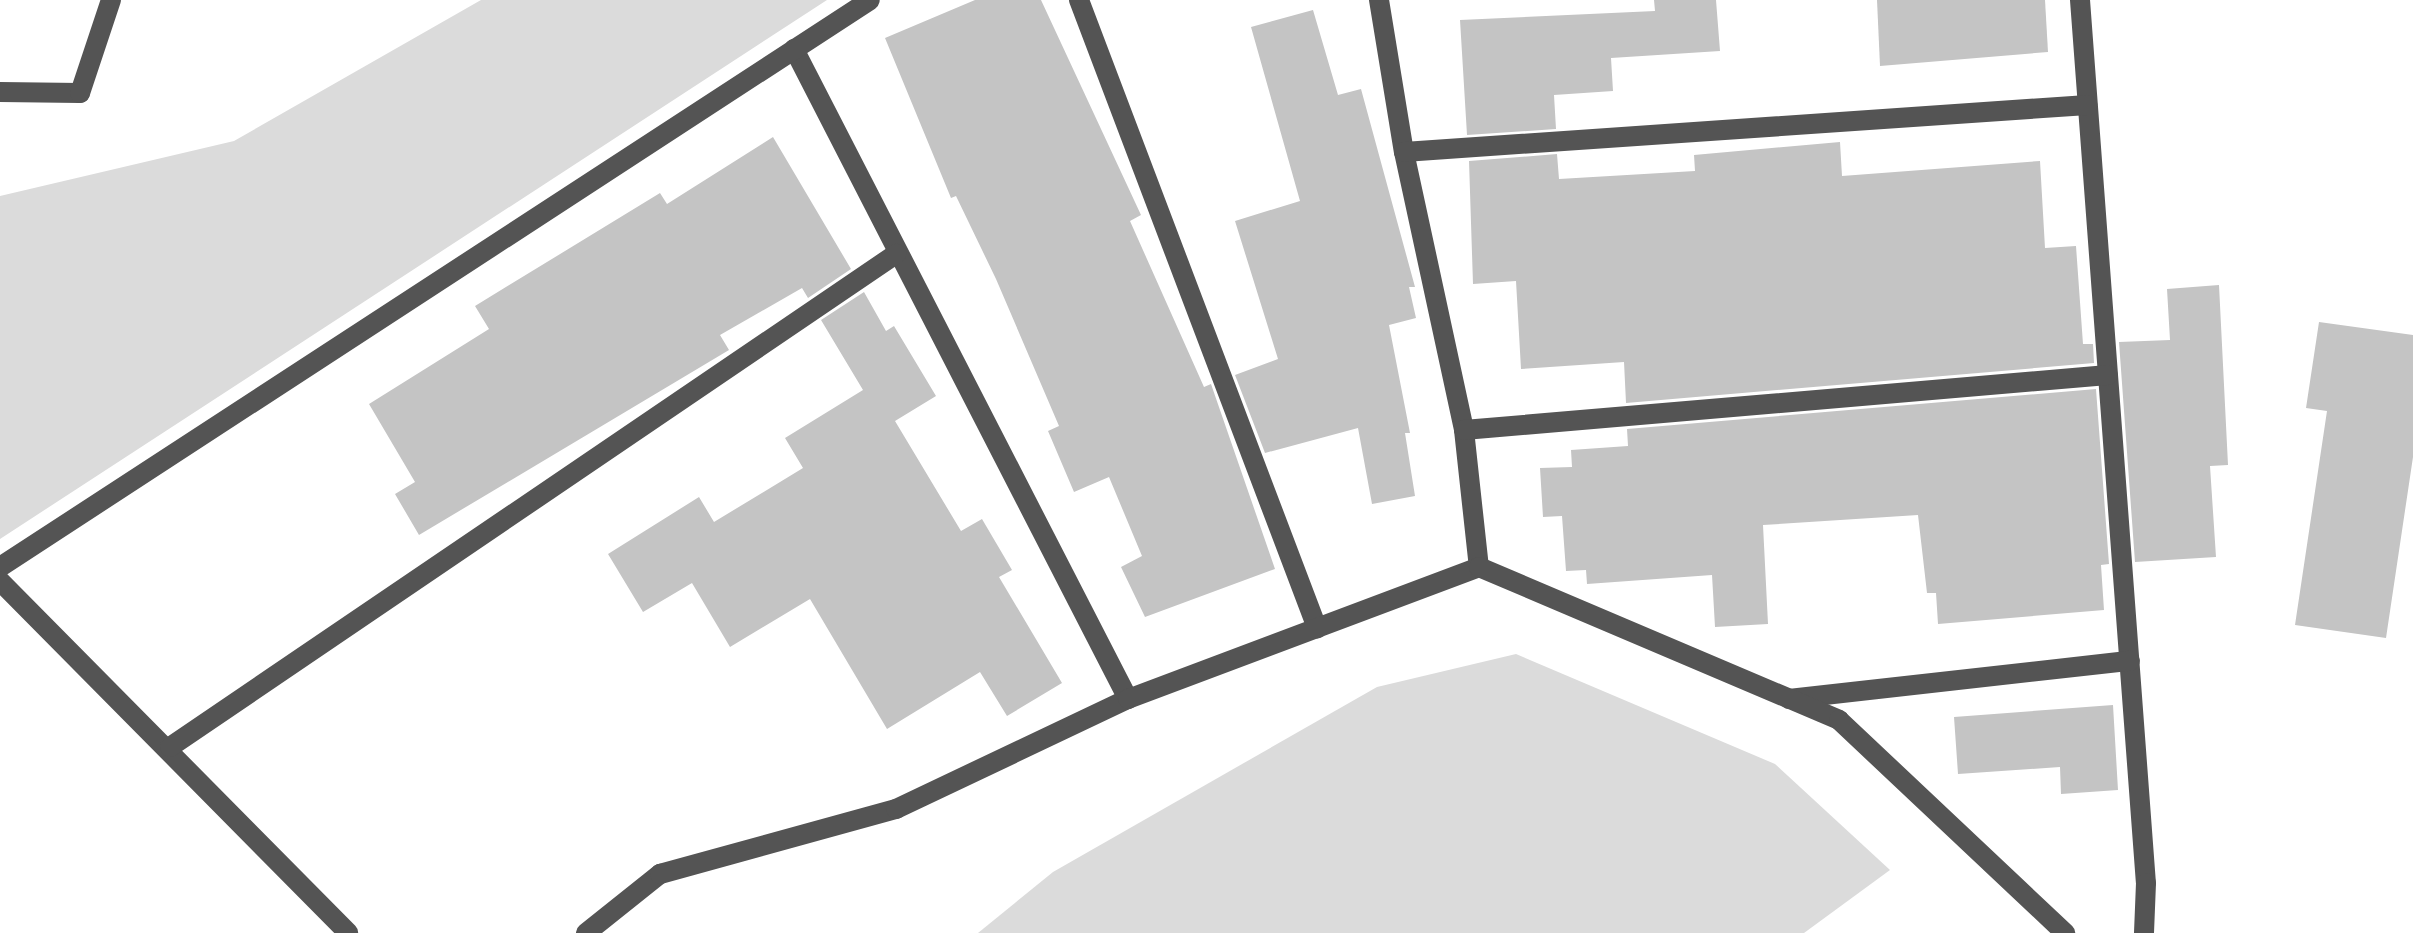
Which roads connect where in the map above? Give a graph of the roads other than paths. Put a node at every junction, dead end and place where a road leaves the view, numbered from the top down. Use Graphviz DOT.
graph roads {
  1 [pos="111,0"];
  2 [pos="870,0"];
  3 [pos="1079,0"];
  4 [pos="1379,0"];
  5 [pos="2080,0"];
  6 [pos="794,49"];
  7 [pos="0,92"];
  8 [pos="2087,105"];
  9 [pos="1404,152"];
  10 [pos="896,254"];
  11 [pos="2108,375"];
  12 [pos="1464,430"];
  13 [pos="0,567"];
  14 [pos="1479,567"];
  15 [pos="0,581"];
  16 [pos="1317,628"];
  17 [pos="2130,661"];
  18 [pos="1128,699"];
  19 [pos="1789,699"];
  20 [pos="170,747"];
  21 [pos="348,933"];
  22 [pos="586,933"];
  23 [pos="2065,933"];
  24 [pos="2144,933"];
  1 -- 7 [label="street"];
  2 -- 6 [label="street"];
  3 -- 16 [label="street"];
  4 -- 9 [label="street"];
  5 -- 8 [label="street"];
  6 -- 10 [label="street"];
  6 -- 13 [label="street"];
  8 -- 9 [label="street"];
  8 -- 11 [label="street"];
  9 -- 12 [label="street"];
  10 -- 18 [label="street"];
  10 -- 20 [label="street"];
  11 -- 12 [label="street"];
  11 -- 17 [label="street"];
  12 -- 14 [label="street"];
  14 -- 16 [label="street"];
  14 -- 19 [label="street"];
  15 -- 20 [label="street"];
  16 -- 18 [label="street"];
  17 -- 19 [label="street"];
  17 -- 24 [label="street"];
  18 -- 22 [label="street"];
  19 -- 23 [label="street"];
  20 -- 21 [label="street"];
}
